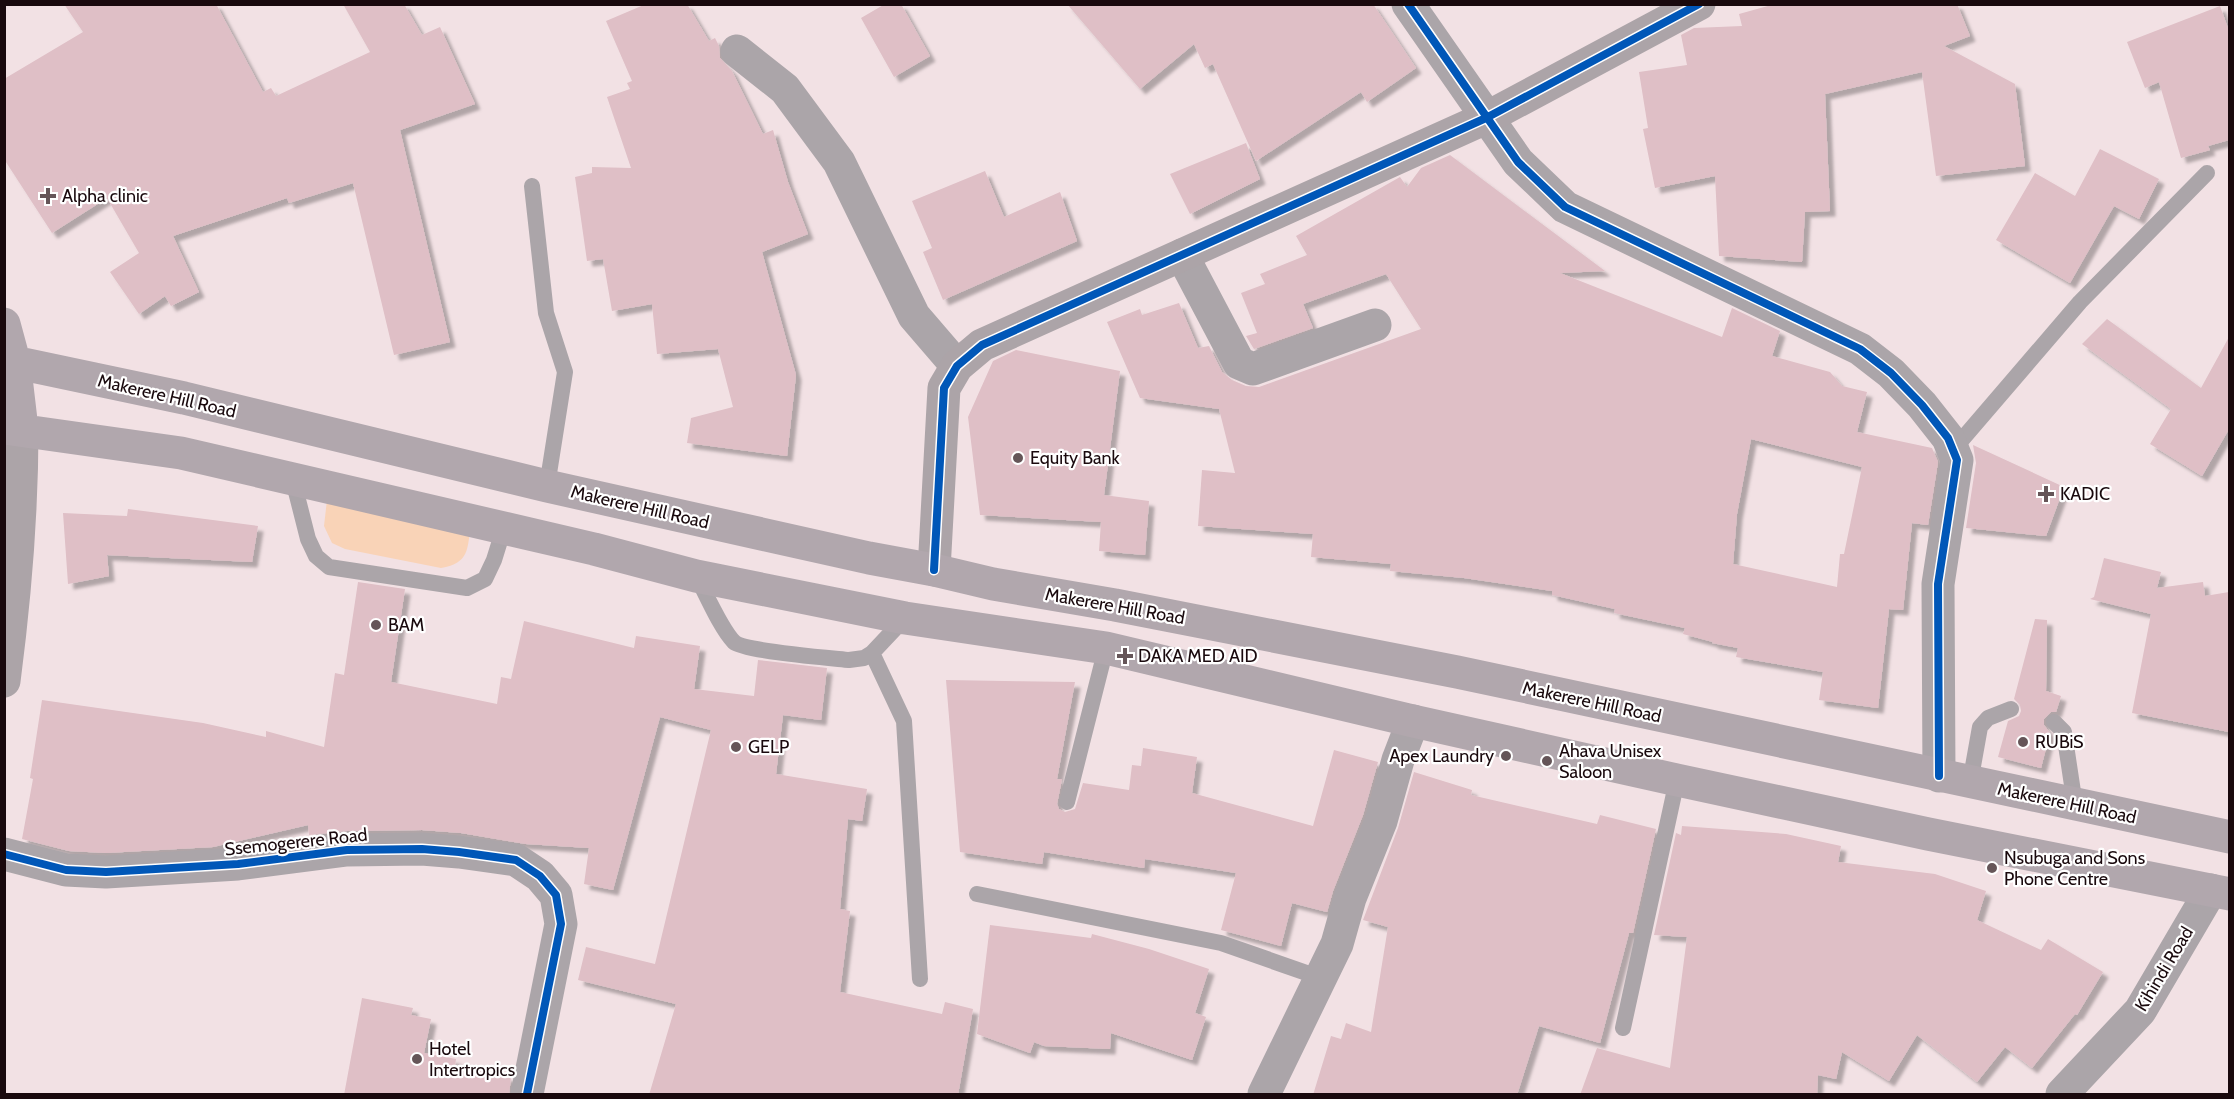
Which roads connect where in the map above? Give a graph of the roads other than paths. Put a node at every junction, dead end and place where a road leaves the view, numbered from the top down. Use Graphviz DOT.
graph roads {
  1 [pos="1407,4"];
  2 [pos="1699,4"];
  3 [pos="737,51"];
  4 [pos="1486,118"];
  5 [pos="2207,173"];
  6 [pos="532,186"];
  7 [pos="1182,255"];
  8 [pos="4,324"];
  9 [pos="1375,325"];
  10 [pos="9,361"];
  11 [pos="957,366"];
  12 [pos="13,429"];
  13 [pos="1953,450"];
  14 [pos="293,480"];
  15 [pos="547,486"];
  16 [pos="504,528"];
  17 [pos="934,570"];
  18 [pos="696,576"];
  19 [pos="905,618"];
  20 [pos="1106,648"];
  21 [pos="872,653"];
  22 [pos="4,681"];
  23 [pos="2011,709"];
  24 [pos="1413,721"];
  25 [pos="2054,722"];
  26 [pos="1677,780"];
  27 [pos="1955,780"];
  28 [pos="1067,802"];
  29 [pos="2075,805"];
  30 [pos="2229,837"];
  31 [pos="4,854"];
  32 [pos="2220,892"];
  33 [pos="977,894"];
  34 [pos="1321,978"];
  35 [pos="920,980"];
  36 [pos="1623,1028"];
  37 [pos="527,1095"];
  38 [pos="1263,1095"];
  39 [pos="2062,1095"];
  1 -- 4 [label="street"];
  2 -- 4 [label="street"];
  3 -- 11 [label="street"];
  4 -- 7 [label="street"];
  4 -- 13 [label="street"];
  5 -- 13 [label="lane"];
  6 -- 15 [label="lane"];
  7 -- 9 [label="street"];
  7 -- 11 [label="street"];
  8 -- 10 [label="main road"];
  10 -- 12 [label="main road"];
  10 -- 15 [label="main road, Makerere Hill Road"];
  11 -- 17 [label="street"];
  12 -- 14 [label="main road"];
  12 -- 22 [label="street"];
  13 -- 27 [label="street"];
  14 -- 16 [label="main road"];
  14 -- 16 [label="lane"];
  15 -- 17 [label="main road, Makerere Hill Road"];
  16 -- 18 [label="main road"];
  17 -- 27 [label="main road, Makerere Hill Road"];
  18 -- 19 [label="main road"];
  18 -- 21 [label="lane"];
  19 -- 20 [label="main road"];
  19 -- 21 [label="lane"];
  20 -- 24 [label="main road"];
  20 -- 28 [label="lane"];
  21 -- 35 [label="lane"];
  23 -- 27 [label="lane"];
  24 -- 26 [label="main road"];
  24 -- 34 [label="street"];
  25 -- 29 [label="lane"];
  26 -- 32 [label="main road"];
  26 -- 36 [label="lane"];
  27 -- 29 [label="main road, Makerere Hill Road"];
  29 -- 30 [label="main road, Makerere Hill Road"];
  31 -- 37 [label="street, Ssemogerere Road"];
  32 -- 39 [label="street, Kihindi Road"];
  33 -- 34 [label="lane"];
  34 -- 38 [label="street"];
}
